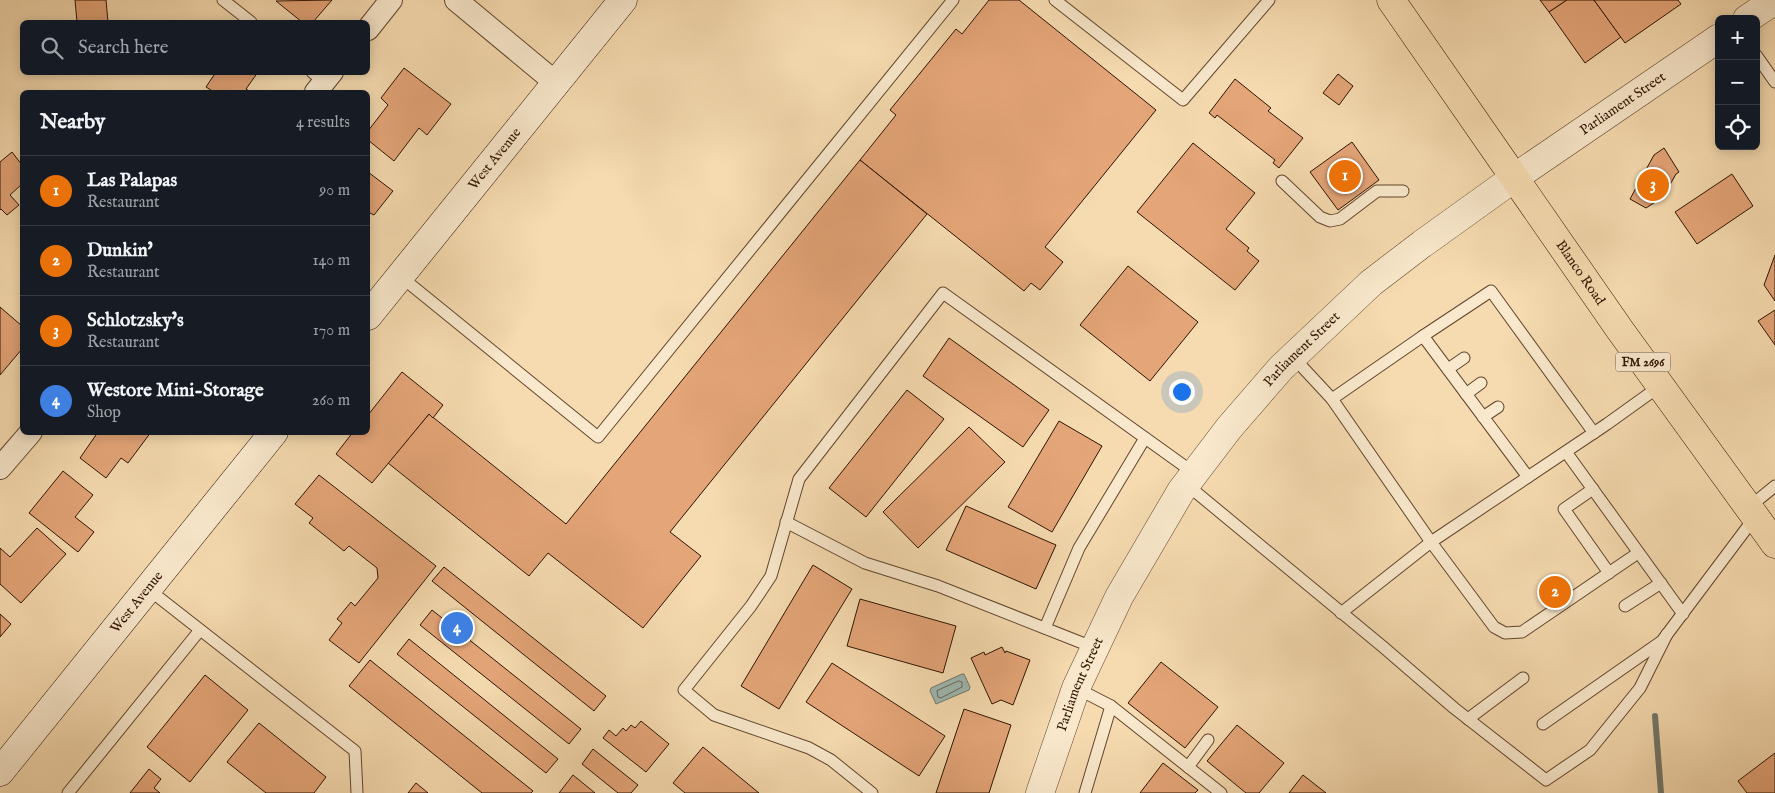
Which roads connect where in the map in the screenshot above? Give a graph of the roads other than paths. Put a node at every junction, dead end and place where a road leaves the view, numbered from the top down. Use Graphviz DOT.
graph roads {
  1 [pos="223,0"];
  2 [pos="391,0"];
  3 [pos="456,0"];
  4 [pos="623,0"];
  5 [pos="953,0"];
  6 [pos="1055,0"];
  7 [pos="1269,0"];
  8 [pos="1391,0"];
  9 [pos="248,20"];
  10 [pos="370,26"];
  11 [pos="1715,41"];
  12 [pos="1760,60"];
  13 [pos="1775,82"];
  14 [pos="556,83"];
  15 [pos="1514,178"];
  16 [pos="1282,181"];
  17 [pos="1402,191"];
  18 [pos="400,276"];
  19 [pos="370,314"];
  20 [pos="1423,336"];
  21 [pos="1292,357"];
  22 [pos="1464,358"];
  23 [pos="1448,369"];
  24 [pos="1481,383"];
  25 [pos="1660,386"];
  26 [pos="1466,394"];
  27 [pos="1332,400"];
  28 [pos="1498,407"];
  29 [pos="1483,417"];
  30 [pos="1594,433"];
  31 [pos="28,435"];
  32 [pos="272,435"];
  33 [pos="1145,438"];
  34 [pos="1566,452"];
  35 [pos="0,468"];
  36 [pos="1528,477"];
  37 [pos="1190,479"];
  38 [pos="1775,486"];
  39 [pos="1593,489"];
  40 [pos="1752,512"];
  41 [pos="786,522"];
  42 [pos="1431,542"];
  43 [pos="1775,544"];
  44 [pos="1638,553"];
  45 [pos="1609,573"];
  46 [pos="1661,584"];
  47 [pos="148,589"];
  48 [pos="1625,606"];
  49 [pos="1342,613"];
  50 [pos="1683,614"];
  51 [pos="1045,628"];
  52 [pos="200,630"];
  53 [pos="1667,634"];
  54 [pos="1095,648"];
  55 [pos="1523,678"];
  56 [pos="1076,688"];
  57 [pos="1112,706"];
  58 [pos="1468,719"];
  59 [pos="1543,724"];
  60 [pos="1208,740"];
  61 [pos="1188,767"];
  62 [pos="0,772"];
  63 [pos="68,793"];
  64 [pos="357,793"];
  65 [pos="872,793"];
  66 [pos="1040,793"];
  67 [pos="1085,793"];
  68 [pos="1221,793"];
  1 -- 9 [label="lane"];
  2 -- 10 [label="street"];
  3 -- 14 [label="street"];
  4 -- 14 [label="street, West Avenue"];
  5 -- 18 [label="lane"];
  6 -- 7 [label="lane"];
  8 -- 15 [label="main road, Blanco Road / FM 2696"];
  11 -- 15 [label="street, Parliament Street"];
  12 -- 13 [label="lane"];
  14 -- 18 [label="street, West Avenue"];
  15 -- 21 [label="street, Parliament Street"];
  15 -- 25 [label="main road, Blanco Road / FM 2696"];
  16 -- 17 [label="lane"];
  18 -- 19 [label="street, West Avenue"];
  20 -- 23 [label="lane"];
  20 -- 27 [label="lane"];
  20 -- 30 [label="lane"];
  21 -- 27 [label="lane"];
  21 -- 37 [label="street, Parliament Street"];
  22 -- 23 [label="lane"];
  23 -- 26 [label="lane"];
  24 -- 26 [label="lane"];
  25 -- 30 [label="lane"];
  25 -- 40 [label="main road, Blanco Road / FM 2696"];
  26 -- 29 [label="lane"];
  27 -- 42 [label="lane"];
  28 -- 29 [label="lane"];
  29 -- 36 [label="lane"];
  30 -- 34 [label="lane"];
  31 -- 35 [label="street"];
  32 -- 47 [label="street, West Avenue"];
  33 -- 37 [label="lane"];
  33 -- 41 [label="lane"];
  33 -- 51 [label="lane"];
  34 -- 36 [label="lane"];
  34 -- 39 [label="lane"];
  36 -- 42 [label="lane"];
  37 -- 49 [label="lane"];
  37 -- 54 [label="street, Parliament Street"];
  38 -- 40 [label="lane"];
  39 -- 44 [label="lane"];
  39 -- 45 [label="lane"];
  40 -- 43 [label="main road, Blanco Road / FM 2696"];
  40 -- 50 [label="lane"];
  41 -- 51 [label="lane"];
  41 -- 65 [label="lane"];
  42 -- 45 [label="lane"];
  42 -- 49 [label="lane"];
  44 -- 45 [label="lane"];
  44 -- 46 [label="lane"];
  46 -- 48 [label="lane"];
  46 -- 50 [label="lane"];
  47 -- 52 [label="lane"];
  47 -- 62 [label="street, West Avenue"];
  49 -- 58 [label="lane"];
  50 -- 53 [label="lane"];
  51 -- 54 [label="lane"];
  52 -- 63 [label="lane"];
  52 -- 64 [label="lane"];
  53 -- 58 [label="lane"];
  53 -- 59 [label="lane"];
  54 -- 56 [label="street, Parliament Street"];
  55 -- 58 [label="lane"];
  56 -- 57 [label="lane"];
  56 -- 66 [label="street, Parliament Street"];
  57 -- 61 [label="lane"];
  57 -- 67 [label="lane"];
  60 -- 61 [label="lane"];
  61 -- 68 [label="lane"];
}
